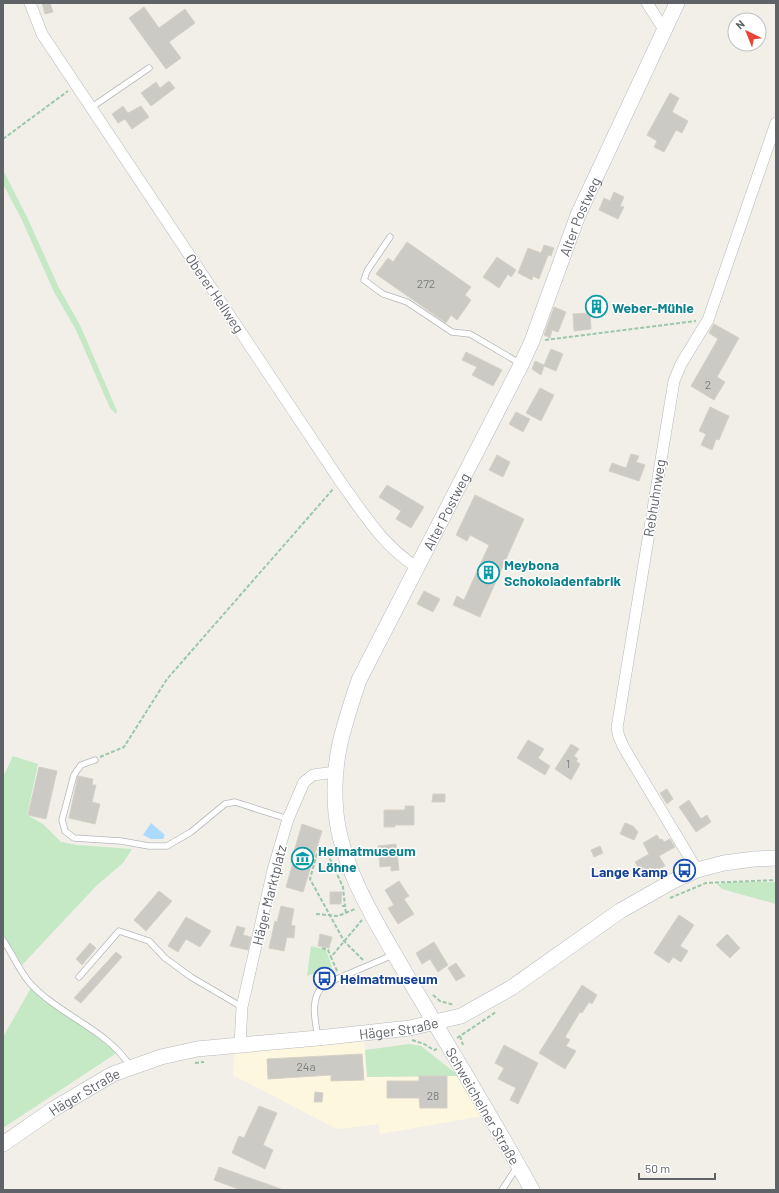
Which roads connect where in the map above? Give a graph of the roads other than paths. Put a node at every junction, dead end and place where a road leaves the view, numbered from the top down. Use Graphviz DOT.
graph roads {
  1 [pos="30,3"];
  2 [pos="647,3"];
  3 [pos="677,3"];
  4 [pos="665,31"];
  5 [pos="149,68"];
  6 [pos="92,107"];
  7 [pos="776,123"];
  8 [pos="390,237"];
  9 [pos="521,365"];
  10 [pos="418,568"];
  11 [pos="95,760"];
  12 [pos="335,772"];
  13 [pos="288,819"];
  14 [pos="776,858"];
  15 [pos="697,870"];
  16 [pos="3,940"];
  17 [pos="395,954"];
  18 [pos="79,977"];
  19 [pos="242,1007"];
  20 [pos="435,1023"];
  21 [pos="318,1038"];
  22 [pos="240,1044"];
  23 [pos="131,1067"];
  24 [pos="3,1144"];
  25 [pos="518,1165"];
  26 [pos="502,1190"];
  27 [pos="532,1190"];
  1 -- 6 [label="street, Oberer Hellweg"];
  2 -- 4 [label="street"];
  3 -- 4 [label="street, Alter Postweg"];
  4 -- 9 [label="street, Alter Postweg"];
  5 -- 6 [label="lane"];
  6 -- 10 [label="street, Oberer Hellweg"];
  7 -- 15 [label="street, Rebhuhnweg"];
  8 -- 9 [label="lane"];
  9 -- 10 [label="street, Alter Postweg"];
  10 -- 12 [label="street, Alter Postweg"];
  11 -- 13 [label="lane"];
  12 -- 13 [label="street, Häger Marktplatz"];
  12 -- 17 [label="street, Alter Postweg"];
  13 -- 19 [label="street, Häger Marktplatz"];
  14 -- 15 [label="street, Häger Straße"];
  15 -- 20 [label="street, Häger Straße"];
  16 -- 23 [label="lane"];
  17 -- 20 [label="street, Alter Postweg"];
  17 -- 21 [label="lane"];
  18 -- 19 [label="lane"];
  19 -- 22 [label="street, Häger Marktplatz"];
  20 -- 21 [label="street, Häger Straße"];
  20 -- 25 [label="street, Schweichelner Straße"];
  21 -- 22 [label="street, Häger Straße"];
  22 -- 23 [label="street, Häger Straße"];
  23 -- 24 [label="street, Häger Straße"];
  25 -- 26 [label="lane"];
  25 -- 27 [label="street, Schweichelner Straße"];
}
